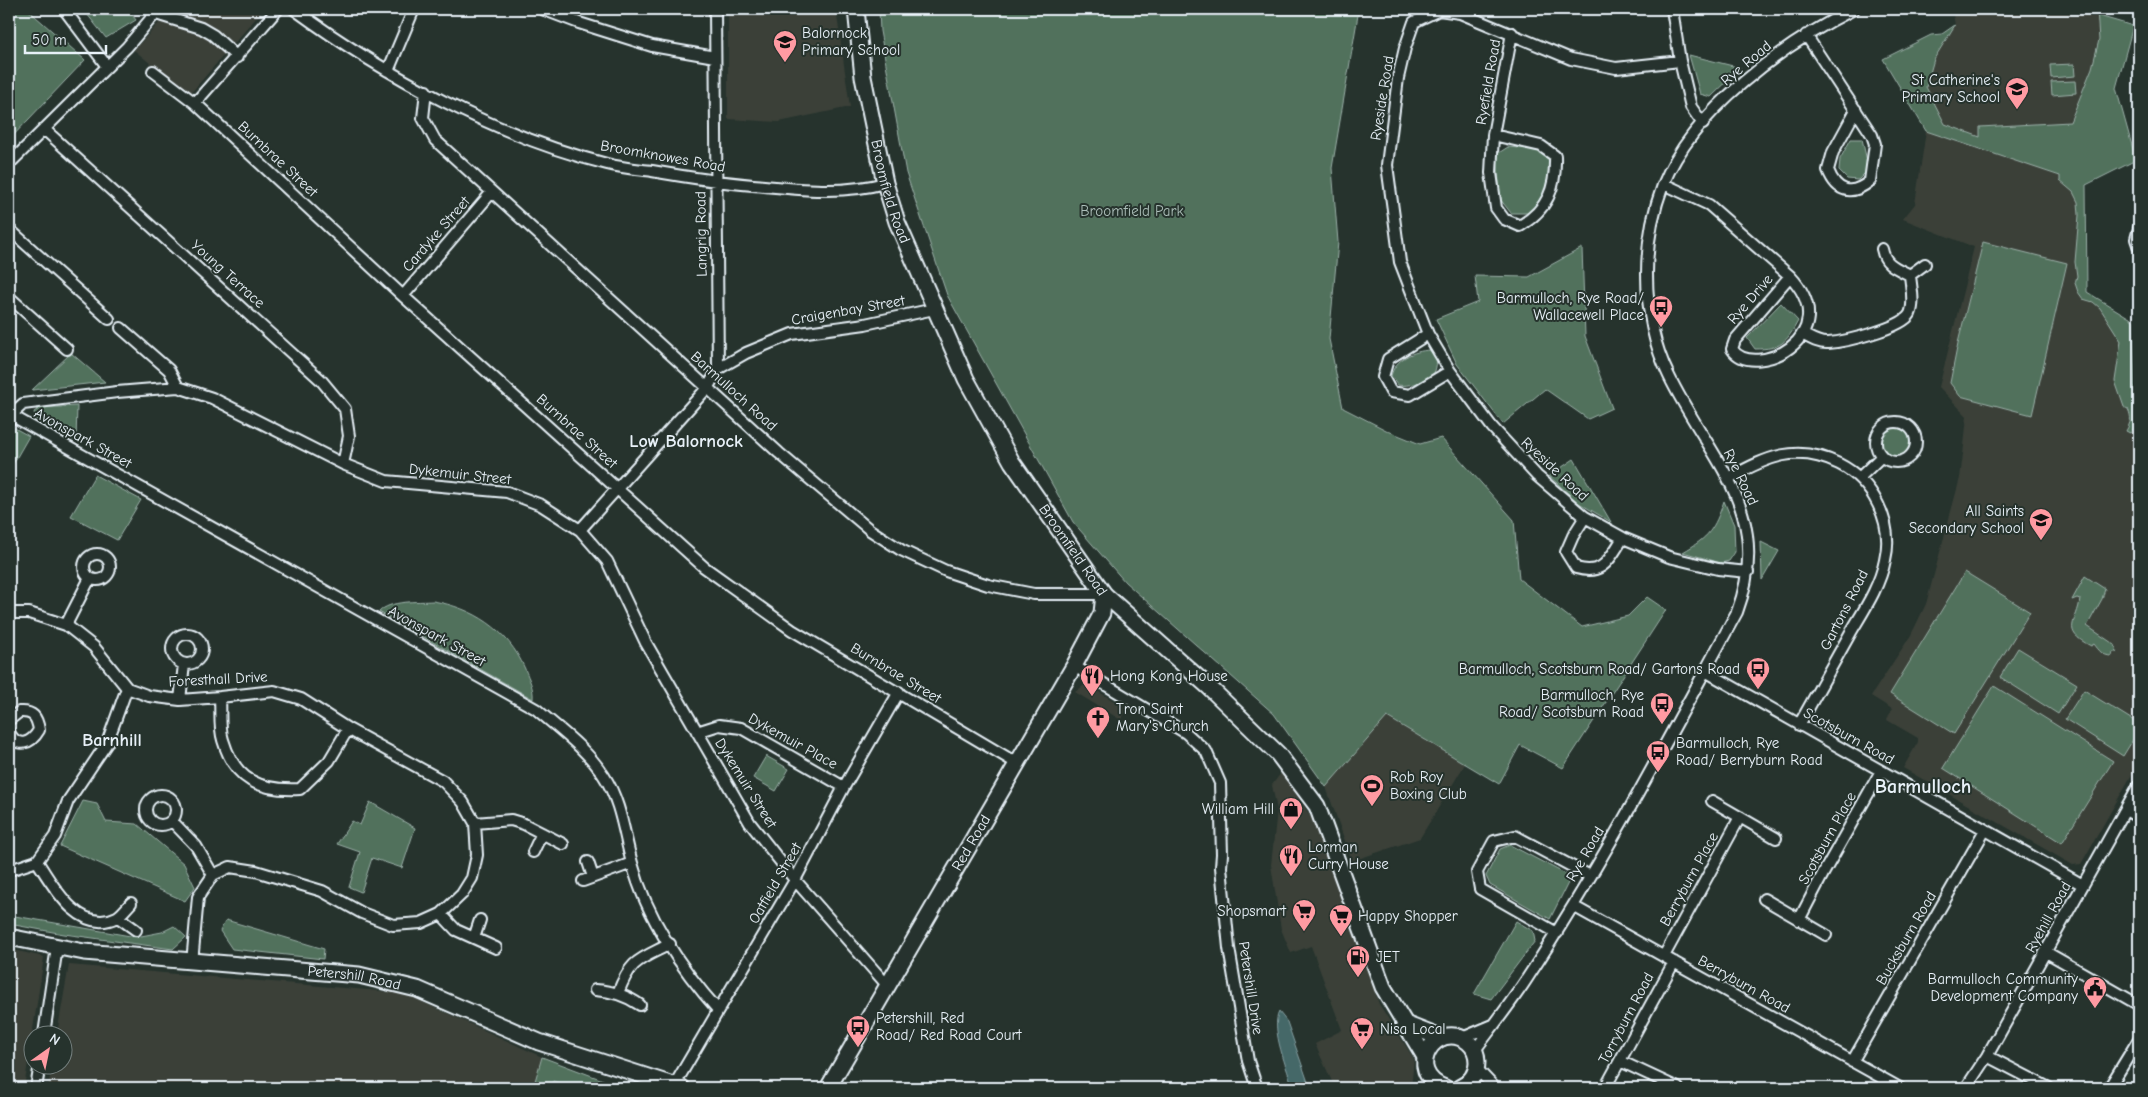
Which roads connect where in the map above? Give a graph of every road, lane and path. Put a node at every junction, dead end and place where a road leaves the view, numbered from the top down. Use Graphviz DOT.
graph roads {
  1 [pos="64,9"];
  2 [pos="278,9"];
  3 [pos="294,9"];
  4 [pos="414,9"];
  5 [pos="542,9"];
  6 [pos="715,9"];
  7 [pos="856,9"];
  8 [pos="1672,9"];
  9 [pos="1854,9"];
  10 [pos="158,12"];
  11 [pos="1512,33"];
  12 [pos="1806,35"];
  13 [pos="237,56"];
  14 [pos="714,56"];
  15 [pos="1680,61"];
  16 [pos="106,65"];
  17 [pos="153,71"];
  18 [pos="388,71"];
  19 [pos="426,91"];
  20 [pos="195,103"];
  21 [pos="1856,110"];
  22 [pos="1703,124"];
  23 [pos="44,129"];
  24 [pos="1493,135"];
  25 [pos="9,164"];
  26 [pos="715,181"];
  27 [pos="885,183"];
  28 [pos="1664,184"];
  29 [pos="492,192"];
  30 [pos="2139,228"];
  31 [pos="9,229"];
  32 [pos="2139,248"];
  33 [pos="1882,249"];
  34 [pos="1925,264"];
  35 [pos="1910,275"];
  36 [pos="1790,276"];
  37 [pos="403,296"];
  38 [pos="9,297"];
  39 [pos="934,309"];
  40 [pos="109,318"];
  41 [pos="121,328"];
  42 [pos="1428,334"];
  43 [pos="1802,334"];
  44 [pos="66,349"];
  45 [pos="718,369"];
  46 [pos="1450,371"];
  47 [pos="178,387"];
  48 [pos="708,387"];
  49 [pos="10,414"];
  50 [pos="1882,456"];
  51 [pos="343,464"];
  52 [pos="1729,478"];
  53 [pos="1860,478"];
  54 [pos="617,488"];
  55 [pos="1585,517"];
  56 [pos="580,530"];
  57 [pos="1623,538"];
  58 [pos="1748,572"];
  59 [pos="90,578"];
  60 [pos="1104,594"];
  61 [pos="9,613"];
  62 [pos="66,625"];
  63 [pos="184,664"];
  64 [pos="1074,666"];
  65 [pos="1705,671"];
  66 [pos="127,688"];
  67 [pos="899,692"];
  68 [pos="220,698"];
  69 [pos="180,700"];
  70 [pos="9,720"];
  71 [pos="1799,725"];
  72 [pos="348,729"];
  73 [pos="9,732"];
  74 [pos="697,732"];
  75 [pos="1018,764"];
  76 [pos="1881,772"];
  77 [pos="2139,785"];
  78 [pos="844,787"];
  79 [pos="1712,801"];
  80 [pos="2126,810"];
  81 [pos="1740,817"];
  82 [pos="2139,818"];
  83 [pos="172,821"];
  84 [pos="475,823"];
  85 [pos="1985,830"];
  86 [pos="542,833"];
  87 [pos="1776,838"];
  88 [pos="563,844"];
  89 [pos="533,852"];
  90 [pos="37,861"];
  91 [pos="588,862"];
  92 [pos="632,863"];
  93 [pos="9,868"];
  94 [pos="213,874"];
  95 [pos="1590,876"];
  96 [pos="593,877"];
  97 [pos="583,880"];
  98 [pos="796,880"];
  99 [pos="2084,885"];
  100 [pos="1764,899"];
  101 [pos="131,903"];
  102 [pos="1573,906"];
  103 [pos="441,914"];
  104 [pos="118,917"];
  105 [pos="480,920"];
  106 [pos="1800,920"];
  107 [pos="136,930"];
  108 [pos="1557,933"];
  109 [pos="1826,935"];
  110 [pos="9,937"];
  111 [pos="474,938"];
  112 [pos="670,944"];
  113 [pos="57,947"];
  114 [pos="496,948"];
  115 [pos="2046,952"];
  116 [pos="1664,956"];
  117 [pos="192,962"];
  118 [pos="1674,962"];
  119 [pos="886,986"];
  120 [pos="595,990"];
  121 [pos="618,994"];
  122 [pos="640,1004"];
  123 [pos="2139,1005"];
  124 [pos="718,1010"];
  125 [pos="45,1024"];
  126 [pos="1405,1024"];
  127 [pos="1494,1024"];
  128 [pos="1441,1038"];
  129 [pos="1462,1038"];
  130 [pos="2139,1039"];
  131 [pos="1475,1050"];
  132 [pos="1987,1056"];
  133 [pos="1425,1057"];
  134 [pos="1620,1062"];
  135 [pos="1852,1062"];
  136 [pos="1477,1069"];
  137 [pos="38,1074"];
  138 [pos="1424,1081"];
  139 [pos="678,1087"];
  140 [pos="1462,1087"];
  141 [pos="36,1088"];
  142 [pos="828,1088"];
  143 [pos="1257,1088"];
  144 [pos="1445,1088"];
  145 [pos="1482,1088"];
  146 [pos="1495,1088"];
  147 [pos="1605,1088"];
  148 [pos="1678,1088"];
  149 [pos="1900,1088"];
  150 [pos="1966,1088"];
  151 [pos="2049,1088"];
  152 [pos="2109,1088"];
  1 -- 16 [label="street"];
  2 -- 13 [label="street"];
  3 -- 18 [label="street, Broomknowes Road"];
  4 -- 18 [label="street"];
  5 -- 14 [label="street"];
  6 -- 14 [label="street, Langrig Road"];
  7 -- 27 [label="street, Broomfield Road"];
  8 -- 15 [label="street"];
  9 -- 12 [label="street, Rye Road"];
  10 -- 13 [label="street"];
  10 -- 16 [label="street"];
  11 -- 15 [label="street, Ryeside Road"];
  11 -- 24 [label="street, Ryefield Road"];
  11 -- 42 [label="street, Ryeside Road"];
  12 -- 21 [label="street"];
  12 -- 22 [label="street, Rye Road"];
  13 -- 20 [label="street"];
  14 -- 26 [label="street, Langrig Road"];
  15 -- 22 [label="street"];
  16 -- 23 [label="street"];
  17 -- 20 [label="street, Burnbrae Street"];
  18 -- 19 [label="street, Broomknowes Road"];
  19 -- 26 [label="street, Broomknowes Road"];
  19 -- 29 [label="street, Barmulloch Road"];
  20 -- 37 [label="street, Burnbrae Street"];
  21 -- 21 [label="street"];
  22 -- 28 [label="street, Rye Road"];
  23 -- 25 [label="street"];
  23 -- 51 [label="street, Young Terrace"];
  24 -- 24 [label="street, Ryefield Road"];
  26 -- 27 [label="street, Broomknowes Road"];
  26 -- 45 [label="street, Langrig Road"];
  27 -- 39 [label="street, Broomfield Road"];
  28 -- 36 [label="street, Rye Drive"];
  28 -- 52 [label="street, Rye Road"];
  29 -- 37 [label="street, Cardyke Street"];
  29 -- 48 [label="street, Barmulloch Road"];
  30 -- 32 [label="street"];
  31 -- 40 [label="street"];
  33 -- 35 [label="street"];
  34 -- 35 [label="street"];
  35 -- 43 [label="street"];
  36 -- 43 [label="street, Rye Drive"];
  36 -- 43 [label="street, Rye Drive"];
  37 -- 54 [label="street, Burnbrae Street"];
  38 -- 44 [label="street"];
  39 -- 45 [label="street, Craigenbay Street"];
  39 -- 60 [label="street, Broomfield Road"];
  41 -- 47 [label="street"];
  42 -- 46 [label="street, Ryeside Road"];
  42 -- 46 [label="street"];
  45 -- 48 [label="street"];
  46 -- 55 [label="street, Ryeside Road"];
  47 -- 49 [label="street, Dykemuir Street"];
  47 -- 51 [label="street, Dykemuir Street"];
  48 -- 54 [label="street"];
  48 -- 60 [label="street, Barmulloch Road"];
  49 -- 92 [label="street, Avonspark Street"];
  50 -- 53 [label="street"];
  51 -- 56 [label="street, Dykemuir Street"];
  52 -- 53 [label="street, Gartons Road"];
  52 -- 58 [label="street, Rye Road"];
  53 -- 71 [label="street, Gartons Road"];
  54 -- 56 [label="street"];
  54 -- 67 [label="street, Burnbrae Street"];
  55 -- 57 [label="street, Ryeside Road"];
  55 -- 57 [label="street, Ryeside Road"];
  56 -- 74 [label="street, Dykemuir Street"];
  57 -- 58 [label="street, Ryeside Road"];
  58 -- 65 [label="street, Rye Road"];
  59 -- 62 [label="street"];
  60 -- 64 [label="street, Red Road"];
  60 -- 126 [label="street, Broomfield Road"];
  61 -- 62 [label="street"];
  62 -- 66 [label="street"];
  63 -- 69 [label="street"];
  64 -- 75 [label="street, Red Road"];
  64 -- 143 [label="street, Petershill Drive"];
  65 -- 71 [label="street, Scotsburn Road"];
  65 -- 95 [label="street, Rye Road"];
  66 -- 69 [label="street, Foresthall Drive"];
  66 -- 90 [label="street"];
  67 -- 75 [label="street, Burnbrae Street"];
  67 -- 78 [label="street, Oatfield Street"];
  68 -- 69 [label="street, Foresthall Drive"];
  68 -- 72 [label="street, Foresthall Drive"];
  68 -- 72 [label="street"];
  70 -- 73 [label="street"];
  71 -- 76 [label="street, Scotsburn Road"];
  72 -- 84 [label="street, Foresthall Drive"];
  74 -- 78 [label="street, Dykemuir Place"];
  74 -- 98 [label="street, Dykemuir Street"];
  75 -- 119 [label="street, Red Road"];
  76 -- 85 [label="street, Scotsburn Road"];
  76 -- 106 [label="street, Scotsburn Place"];
  77 -- 80 [label="street, Ryehill Road"];
  78 -- 98 [label="street, Oatfield Street"];
  79 -- 81 [label="street"];
  80 -- 82 [label="street"];
  80 -- 99 [label="street, Ryehill Road"];
  81 -- 87 [label="street"];
  81 -- 116 [label="street, Berryburn Place"];
  83 -- 94 [label="street"];
  84 -- 86 [label="street"];
  84 -- 103 [label="street, Foresthall Drive"];
  85 -- 99 [label="street, Scotsburn Road"];
  85 -- 135 [label="street, Bucksburn Road"];
  86 -- 88 [label="street"];
  86 -- 89 [label="street"];
  90 -- 93 [label="street"];
  90 -- 104 [label="street"];
  91 -- 96 [label="street"];
  92 -- 96 [label="street"];
  92 -- 112 [label="street, Avonspark Street"];
  94 -- 103 [label="street, Foresthall Drive"];
  94 -- 117 [label="street"];
  95 -- 102 [label="street, Rye Road"];
  95 -- 108 [label="street"];
  96 -- 97 [label="street"];
  98 -- 119 [label="street, Dykemuir Street"];
  98 -- 124 [label="street, Oatfield Street"];
  99 -- 115 [label="street, Ryehill Road"];
  100 -- 106 [label="street"];
  101 -- 104 [label="street"];
  102 -- 108 [label="street, Rye Road"];
  102 -- 116 [label="street, Berryburn Road"];
  103 -- 111 [label="street"];
  104 -- 107 [label="street"];
  105 -- 111 [label="street"];
  106 -- 109 [label="street"];
  108 -- 127 [label="street, Rye Road"];
  110 -- 113 [label="street, Petershill Road"];
  111 -- 114 [label="street"];
  112 -- 121 [label="street"];
  112 -- 124 [label="street, Avonspark Street"];
  113 -- 117 [label="street, Petershill Road"];
  113 -- 125 [label="street"];
  115 -- 123 [label="street"];
  115 -- 132 [label="street, Ryehill Road"];
  116 -- 118 [label="street, Berryburn Road"];
  117 -- 139 [label="street, Petershill Road"];
  118 -- 134 [label="street, Torryburn Road"];
  118 -- 135 [label="street, Berryburn Road"];
  119 -- 142 [label="street, Red Road"];
  120 -- 121 [label="street"];
  121 -- 122 [label="street"];
  124 -- 139 [label="street, Oatfield Street"];
  126 -- 128 [label="street"];
  126 -- 133 [label="street, Broomfield Road"];
  127 -- 129 [label="street"];
  127 -- 131 [label="street, Rye Road"];
  128 -- 129 [label="street"];
  128 -- 133 [label="street"];
  129 -- 131 [label="street"];
  130 -- 152 [label="street"];
  131 -- 136 [label="street"];
  132 -- 150 [label="street, Ryehill Road"];
  132 -- 151 [label="street"];
  133 -- 138 [label="street"];
  134 -- 147 [label="street, Torryburn Road"];
  134 -- 148 [label="street"];
  135 -- 149 [label="street, Berryburn Road"];
  136 -- 140 [label="street"];
  136 -- 146 [label="street"];
  137 -- 141 [label="street"];
  138 -- 144 [label="street"];
  140 -- 145 [label="street"];
}
